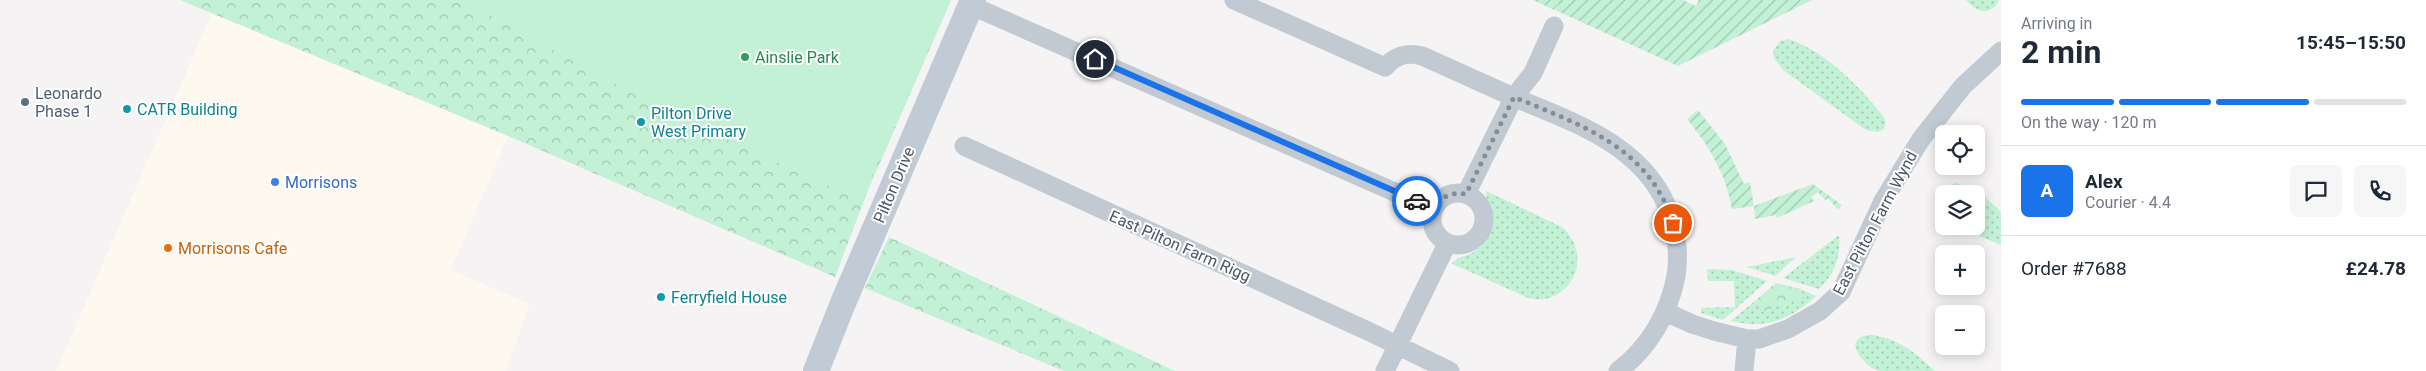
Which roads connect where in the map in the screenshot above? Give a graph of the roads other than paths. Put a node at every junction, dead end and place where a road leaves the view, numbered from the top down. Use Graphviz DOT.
graph roads {
  1 [pos="1234,0"];
  2 [pos="972,3"];
  3 [pos="1554,26"];
  4 [pos="2001,51"];
  5 [pos="1514,97"];
  6 [pos="964,146"];
  7 [pos="1466,194"];
  8 [pos="1433,209"];
  9 [pos="1448,244"];
  10 [pos="1666,312"];
  11 [pos="1747,339"];
  12 [pos="1397,346"];
  13 [pos="816,371"];
  14 [pos="1385,371"];
  15 [pos="1450,371"];
  16 [pos="1618,371"];
  17 [pos="1744,371"];
  1 -- 5 [label="street"];
  2 -- 8 [label="street"];
  2 -- 13 [label="street, Pilton Drive"];
  3 -- 5 [label="street"];
  4 -- 11 [label="street, East Pilton Farm Wynd"];
  5 -- 7 [label="street"];
  5 -- 10 [label="street"];
  6 -- 12 [label="street, East Pilton Farm Rigg"];
  7 -- 8 [label="street"];
  7 -- 9 [label="street"];
  8 -- 9 [label="street"];
  9 -- 12 [label="street"];
  10 -- 11 [label="street, East Pilton Farm Wynd"];
  10 -- 16 [label="street"];
  11 -- 17 [label="street"];
  12 -- 14 [label="street"];
  12 -- 15 [label="street, East Pilton Farm Rigg"];
}
